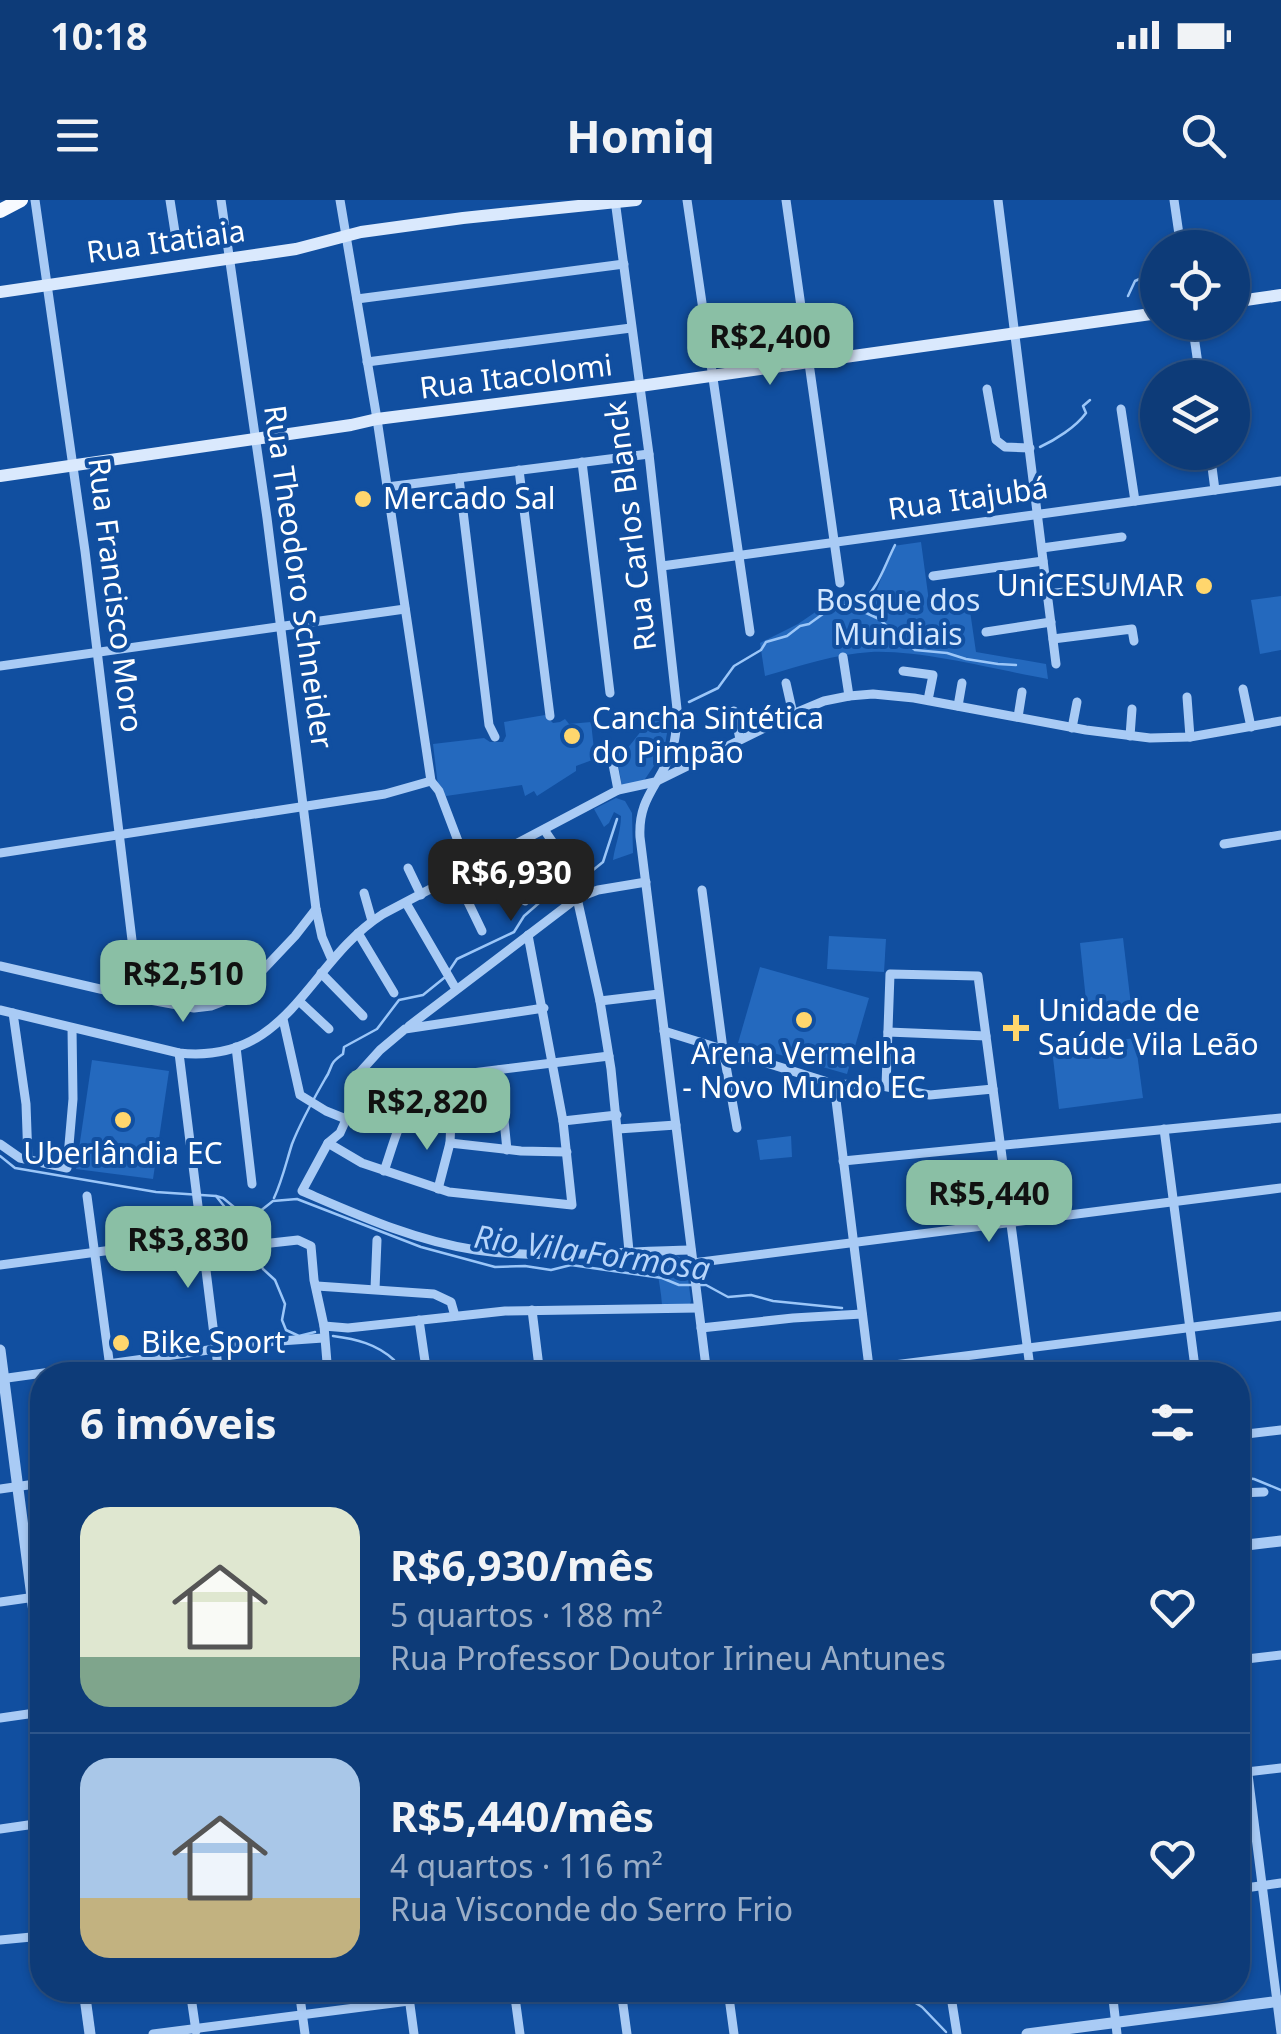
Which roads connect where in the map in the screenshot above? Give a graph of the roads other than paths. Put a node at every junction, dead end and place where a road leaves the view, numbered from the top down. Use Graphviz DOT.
graph roads {
  1 [pos="21,200"];
  2 [pos="35,200"];
  3 [pos="170,200"];
  4 [pos="220,200"];
  5 [pos="340,200"];
  6 [pos="636,200"];
  7 [pos="687,200"];
  8 [pos="786,200"];
  9 [pos="998,200"];
  10 [pos="1174,200"];
  11 [pos="615,201"];
  12 [pos="0,211"];
  13 [pos="1178,230"];
  14 [pos="346,235"];
  15 [pos="177,245"];
  16 [pos="229,258"];
  17 [pos="624,264"];
  18 [pos="48,285"];
  19 [pos="0,292"];
  20 [pos="1281,296"];
  21 [pos="357,299"];
  22 [pos="1250,300"];
  23 [pos="1140,315"];
  24 [pos="631,328"];
  25 [pos="1015,332"];
  26 [pos="809,361"];
  27 [pos="368,362"];
  28 [pos="714,374"];
  29 [pos="640,386"];
  30 [pos="987,389"];
  31 [pos="1122,409"];
  32 [pos="378,419"];
  33 [pos="254,439"];
  34 [pos="1030,448"];
  35 [pos="649,454"];
  36 [pos="582,462"];
  37 [pos="73,466"];
  38 [pos="519,470"];
  39 [pos="1212,470"];
  40 [pos="0,476"];
  41 [pos="459,478"];
  42 [pos="1281,481"];
  43 [pos="387,486"];
  44 [pos="1214,490"];
  45 [pos="1135,501"];
  46 [pos="1038,514"];
  47 [pos="1122,537"];
  48 [pos="834,542"];
  49 [pos="1042,548"];
  50 [pos="740,555"];
  51 [pos="1043,561"];
  52 [pos="662,566"];
  53 [pos="933,576"];
  54 [pos="840,583"];
  55 [pos="1127,585"];
  56 [pos="1047,594"];
  57 [pos="406,609"];
  58 [pos="1050,622"];
  59 [pos="281,626"];
  60 [pos="750,632"];
  61 [pos="986,632"];
  62 [pos="1052,639"];
  63 [pos="1134,641"];
  64 [pos="97,652"];
  65 [pos="843,657"];
  66 [pos="1056,664"];
  67 [pos="0,666"];
  68 [pos="903,671"];
  69 [pos="786,682"];
  70 [pos="962,682"];
  71 [pos="1244,688"];
  72 [pos="1022,692"];
  73 [pos="610,694"];
  74 [pos="848,696"];
  75 [pos="1188,697"];
  76 [pos="928,700"];
  77 [pos="1077,702"];
  78 [pos="958,706"];
  79 [pos="1132,709"];
  80 [pos="734,711"];
  81 [pos="792,714"];
  82 [pos="550,716"];
  83 [pos="1018,717"];
  84 [pos="1281,721"];
  85 [pos="1250,727"];
  86 [pos="1072,728"];
  87 [pos="1130,736"];
  88 [pos="495,737"];
  89 [pos="1190,737"];
  90 [pos="740,739"];
  91 [pos="612,754"];
  92 [pos="432,781"];
  93 [pos="655,782"];
  94 [pos="618,790"];
  95 [pos="304,806"];
  96 [pos="545,830"];
  97 [pos="120,834"];
  98 [pos="1281,835"];
  99 [pos="1224,844"];
  100 [pos="0,853"];
  101 [pos="499,855"];
  102 [pos="567,863"];
  103 [pos="408,868"];
  104 [pos="469,870"];
  105 [pos="456,877"];
  106 [pos="646,882"];
  107 [pos="702,890"];
  108 [pos="364,893"];
  109 [pos="421,895"];
  110 [pos="578,898"];
  111 [pos="525,901"];
  112 [pos="406,902"];
  113 [pos="316,908"];
  114 [pos="372,921"];
  115 [pos="482,932"];
  116 [pos="358,933"];
  117 [pos="528,936"];
  118 [pos="332,960"];
  119 [pos="0,966"];
  120 [pos="321,973"];
  121 [pos="456,989"];
  122 [pos="394,993"];
  123 [pos="660,994"];
  124 [pos="140,998"];
  125 [pos="299,1001"];
  126 [pos="600,1001"];
  127 [pos="544,1008"];
  128 [pos="0,1010"];
  129 [pos="13,1013"];
  130 [pos="363,1016"];
  131 [pos="284,1019"];
  132 [pos="72,1028"];
  133 [pos="330,1029"];
  134 [pos="405,1029"];
  135 [pos="664,1031"];
  136 [pos="888,1032"];
  137 [pos="986,1036"];
  138 [pos="236,1046"];
  139 [pos="723,1049"];
  140 [pos="179,1054"];
  141 [pos="609,1056"];
  142 [pos="554,1063"];
  143 [pos="498,1070"];
  144 [pos="834,1084"];
  145 [pos="361,1086"];
  146 [pos="886,1086"];
  147 [pos="993,1089"];
  148 [pos="409,1104"];
  149 [pos="616,1114"];
  150 [pos="1281,1118"];
  151 [pos="346,1119"];
  152 [pos="451,1119"];
  153 [pos="564,1121"];
  154 [pos="676,1125"];
  155 [pos="737,1128"];
  156 [pos="618,1129"];
  157 [pos="1164,1130"];
  158 [pos="450,1142"];
  159 [pos="328,1143"];
  160 [pos="0,1144"];
  161 [pos="1000,1146"];
  162 [pos="506,1150"];
  163 [pos="567,1152"];
  164 [pos="28,1160"];
  165 [pos="843,1161"];
  166 [pos="384,1171"];
  167 [pos="252,1184"];
  168 [pos="1281,1188"];
  169 [pos="438,1189"];
  170 [pos="88,1196"];
  171 [pos="1174,1202"];
  172 [pos="1010,1222"];
  173 [pos="201,1238"];
  174 [pos="377,1240"];
  175 [pos="853,1243"];
  176 [pos="262,1244"];
  177 [pos="691,1250"];
  178 [pos="629,1251"];
  179 [pos="95,1252"];
  180 [pos="693,1264"];
  181 [pos="0,1266"];
  182 [pos="316,1286"];
  183 [pos="374,1289"];
  184 [pos="698,1308"];
  185 [pos="532,1310"];
  186 [pos="862,1314"];
  187 [pos="456,1316"];
  188 [pos="1281,1316"];
  189 [pos="419,1320"];
  190 [pos="1190,1327"];
  191 [pos="701,1328"];
  192 [pos="323,1332"];
  193 [pos="1027,1348"];
  194 [pos="216,1349"];
  195 [pos="0,1350"];
  196 [pos="109,1362"];
  197 [pos="147,1362"];
  198 [pos="218,1362"];
  199 [pos="326,1362"];
  200 [pos="425,1362"];
  201 [pos="539,1362"];
  202 [pos="705,1362"];
  203 [pos="868,1362"];
  204 [pos="935,1362"];
  205 [pos="1029,1362"];
  206 [pos="1194,1362"];
  207 [pos="30,1376"];
  208 [pos="2,1378"];
  209 [pos="1281,1430"];
  210 [pos="1250,1434"];
  211 [pos="30,1485"];
  212 [pos="18,1486"];
  213 [pos="0,1489"];
  214 [pos="1264,1492"];
  215 [pos="1250,1493"];
  216 [pos="1281,1541"];
  217 [pos="1250,1545"];
  218 [pos="30,1553"];
  219 [pos="30,1598"];
  220 [pos="0,1602"];
  221 [pos="1281,1655"];
  222 [pos="1250,1659"];
  223 [pos="30,1714"];
  224 [pos="0,1718"];
  225 [pos="1281,1768"];
  226 [pos="1250,1771"];
  227 [pos="1250,1818"];
  228 [pos="30,1825"];
  229 [pos="0,1829"];
  230 [pos="1281,1883"];
  231 [pos="1262,1886"];
  232 [pos="1250,1887"];
  233 [pos="30,1937"];
  234 [pos="0,1940"];
  235 [pos="1279,2001"];
  236 [pos="86,2002"];
  237 [pos="192,2002"];
  238 [pos="300,2002"];
  239 [pos="375,2002"];
  240 [pos="410,2002"];
  241 [pos="516,2002"];
  242 [pos="623,2002"];
  243 [pos="730,2002"];
  244 [pos="952,2002"];
  245 [pos="1113,2002"];
  246 [pos="302,2015"];
  247 [pos="1116,2028"];
  248 [pos="196,2031"];
  249 [pos="1281,2033"];
  250 [pos="90,2034"];
  251 [pos="153,2034"];
  252 [pos="305,2034"];
  253 [pos="414,2034"];
  254 [pos="520,2034"];
  255 [pos="627,2034"];
  256 [pos="734,2034"];
  257 [pos="957,2034"];
  258 [pos="1026,2034"];
  1 -- 12 [label="main road"];
  2 -- 18 [label="street, Rua Francisco Moro"];
  3 -- 15 [label="street"];
  4 -- 16 [label="street, Rua Theodoro Schneider"];
  5 -- 14 [label="street"];
  6 -- 11 [label="main road, Rua Itatiaia"];
  7 -- 28 [label="street"];
  8 -- 26 [label="street"];
  9 -- 25 [label="street"];
  10 -- 13 [label="street"];
  11 -- 14 [label="main road, Rua Itatiaia"];
  11 -- 17 [label="street, Rua Carlos Blanck"];
  14 -- 16 [label="main road, Rua Itatiaia"];
  14 -- 21 [label="street"];
  16 -- 18 [label="main road, Rua Itatiaia"];
  16 -- 33 [label="street, Rua Theodoro Schneider"];
  17 -- 21 [label="street"];
  17 -- 24 [label="street, Rua Carlos Blanck"];
  18 -- 19 [label="main road, Rua Itatiaia"];
  18 -- 37 [label="street, Rua Francisco Moro"];
  20 -- 22 [label="main road"];
  21 -- 27 [label="street"];
  23 -- 25 [label="main road, Rua Itacolomi"];
  24 -- 27 [label="street"];
  24 -- 29 [label="street, Rua Carlos Blanck"];
  25 -- 26 [label="main road, Rua Itacolomi"];
  25 -- 34 [label="street"];
  26 -- 28 [label="main road, Rua Itacolomi"];
  26 -- 48 [label="street"];
  27 -- 32 [label="street"];
  28 -- 29 [label="main road, Rua Itacolomi"];
  28 -- 50 [label="street"];
  29 -- 32 [label="main road, Rua Itacolomi"];
  29 -- 35 [label="street, Rua Carlos Blanck"];
  30 -- 34 [label="street"];
  31 -- 45 [label="street"];
  32 -- 33 [label="main road, Rua Itacolomi"];
  32 -- 43 [label="street"];
  33 -- 37 [label="main road, Rua Itacolomi"];
  33 -- 59 [label="street, Rua Theodoro Schneider"];
  34 -- 46 [label="street"];
  35 -- 36 [label="street"];
  35 -- 52 [label="street, Rua Carlos Blanck"];
  36 -- 38 [label="street"];
  36 -- 73 [label="street"];
  37 -- 40 [label="main road, Rua Itacolomi"];
  37 -- 64 [label="street, Rua Francisco Moro"];
  38 -- 41 [label="street"];
  38 -- 82 [label="street"];
  39 -- 44 [label="street"];
  41 -- 43 [label="street"];
  41 -- 88 [label="street"];
  42 -- 44 [label="street, Rua Itajubá"];
  43 -- 57 [label="street"];
  44 -- 45 [label="street, Rua Itajubá"];
  45 -- 46 [label="street, Rua Itajubá"];
  46 -- 48 [label="street, Rua Itajubá"];
  46 -- 49 [label="street"];
  47 -- 49 [label="street"];
  48 -- 50 [label="street, Rua Itajubá"];
  48 -- 54 [label="street"];
  49 -- 51 [label="street"];
  50 -- 52 [label="street, Rua Itajubá"];
  50 -- 60 [label="street"];
  51 -- 53 [label="street"];
  51 -- 56 [label="street"];
  52 -- 93 [label="street, Rua Carlos Blanck"];
  55 -- 56 [label="street"];
  56 -- 58 [label="street"];
  57 -- 59 [label="street"];
  57 -- 92 [label="street"];
  58 -- 61 [label="street"];
  58 -- 62 [label="street"];
  59 -- 64 [label="street"];
  59 -- 95 [label="street, Rua Theodoro Schneider"];
  62 -- 63 [label="street"];
  62 -- 66 [label="street"];
  64 -- 67 [label="street"];
  64 -- 97 [label="street, Rua Francisco Moro"];
  65 -- 74 [label="street"];
  68 -- 76 [label="street"];
  69 -- 81 [label="street"];
  70 -- 78 [label="street"];
  71 -- 85 [label="street"];
  72 -- 83 [label="street"];
  74 -- 76 [label="street"];
  74 -- 81 [label="street"];
  75 -- 89 [label="street"];
  76 -- 78 [label="street"];
  77 -- 86 [label="street"];
  78 -- 83 [label="street"];
  79 -- 87 [label="street"];
  80 -- 90 [label="street"];
  81 -- 90 [label="street"];
  83 -- 86 [label="street"];
  84 -- 85 [label="street"];
  85 -- 89 [label="street"];
  86 -- 87 [label="street"];
  87 -- 89 [label="street"];
  90 -- 93 [label="street"];
  91 -- 94 [label="street"];
  92 -- 95 [label="street"];
  92 -- 104 [label="street"];
  93 -- 94 [label="street"];
  93 -- 106 [label="street, Rua Carlos Blanck"];
  94 -- 96 [label="street"];
  95 -- 97 [label="street"];
  95 -- 113 [label="street, Rua Theodoro Schneider"];
  96 -- 101 [label="street"];
  96 -- 102 [label="street"];
  97 -- 100 [label="street"];
  97 -- 124 [label="street, Rua Francisco Moro"];
  98 -- 99 [label="street"];
  101 -- 104 [label="street"];
  101 -- 111 [label="street"];
  103 -- 109 [label="street"];
  104 -- 105 [label="street"];
  105 -- 109 [label="street"];
  105 -- 115 [label="street"];
  106 -- 110 [label="street"];
  106 -- 123 [label="street, Rua Carlos Blanck"];
  107 -- 139 [label="street"];
  108 -- 114 [label="street"];
  109 -- 112 [label="street"];
  110 -- 117 [label="street"];
  110 -- 126 [label="street"];
  112 -- 114 [label="street"];
  112 -- 121 [label="street"];
  113 -- 118 [label="street, Rua Theodoro Schneider"];
  113 -- 124 [label="street"];
  114 -- 116 [label="street"];
  116 -- 118 [label="street"];
  116 -- 122 [label="street"];
  117 -- 121 [label="street"];
  117 -- 127 [label="street"];
  118 -- 120 [label="street"];
  119 -- 124 [label="street"];
  120 -- 125 [label="street"];
  120 -- 130 [label="street"];
  121 -- 134 [label="street"];
  123 -- 126 [label="street"];
  123 -- 135 [label="street, Rua Carlos Blanck"];
  125 -- 131 [label="street"];
  125 -- 133 [label="street"];
  126 -- 141 [label="street"];
  127 -- 134 [label="street"];
  127 -- 142 [label="street"];
  128 -- 129 [label="street"];
  129 -- 132 [label="street"];
  129 -- 164 [label="street"];
  131 -- 138 [label="street"];
  131 -- 151 [label="street"];
  132 -- 140 [label="street"];
  132 -- 164 [label="street"];
  134 -- 145 [label="street"];
  135 -- 139 [label="street"];
  135 -- 154 [label="street, Rua Carlos Blanck"];
  136 -- 137 [label="street"];
  136 -- 137 [label="street"];
  136 -- 146 [label="street"];
  137 -- 147 [label="street"];
  138 -- 140 [label="street"];
  138 -- 167 [label="street"];
  139 -- 144 [label="street"];
  139 -- 155 [label="street"];
  140 -- 173 [label="street"];
  141 -- 142 [label="street"];
  141 -- 149 [label="street"];
  142 -- 143 [label="street"];
  142 -- 153 [label="street"];
  143 -- 148 [label="street"];
  143 -- 162 [label="street"];
  144 -- 146 [label="street"];
  144 -- 165 [label="street"];
  145 -- 148 [label="street"];
  145 -- 151 [label="street"];
  146 -- 147 [label="street"];
  147 -- 161 [label="street"];
  148 -- 166 [label="street"];
  149 -- 153 [label="street"];
  149 -- 156 [label="street"];
  150 -- 157 [label="street"];
  151 -- 159 [label="street"];
  152 -- 158 [label="street"];
  153 -- 163 [label="street"];
  154 -- 156 [label="street"];
  154 -- 177 [label="street, Rua Carlos Blanck"];
  156 -- 178 [label="street"];
  157 -- 161 [label="street"];
  157 -- 171 [label="street"];
  158 -- 162 [label="street"];
  158 -- 169 [label="street"];
  159 -- 166 [label="street"];
  159 -- 178 [label="street"];
  160 -- 164 [label="street"];
  161 -- 165 [label="street"];
  161 -- 172 [label="street"];
  162 -- 163 [label="street"];
  163 -- 169 [label="street"];
  165 -- 175 [label="street"];
  166 -- 169 [label="street"];
  168 -- 171 [label="street"];
  170 -- 179 [label="street"];
  171 -- 172 [label="street"];
  171 -- 190 [label="street"];
  172 -- 175 [label="street"];
  172 -- 193 [label="street"];
  173 -- 179 [label="street"];
  173 -- 194 [label="street"];
  174 -- 183 [label="street"];
  175 -- 180 [label="street"];
  175 -- 186 [label="street"];
  176 -- 182 [label="street"];
  177 -- 178 [label="street"];
  177 -- 180 [label="street, Rua Carlos Blanck"];
  179 -- 181 [label="street"];
  179 -- 196 [label="street"];
  180 -- 184 [label="street, Rua Carlos Blanck"];
  182 -- 183 [label="street"];
  182 -- 192 [label="street"];
  183 -- 187 [label="street"];
  184 -- 185 [label="street"];
  184 -- 191 [label="street, Rua Carlos Blanck"];
  185 -- 187 [label="street"];
  185 -- 201 [label="street"];
  186 -- 191 [label="street"];
  186 -- 203 [label="street"];
  187 -- 189 [label="street"];
  188 -- 190 [label="street"];
  189 -- 192 [label="street"];
  189 -- 200 [label="street"];
  190 -- 193 [label="street"];
  190 -- 206 [label="street"];
  191 -- 202 [label="street, Rua Carlos Blanck"];
  192 -- 194 [label="street"];
  192 -- 199 [label="street"];
  193 -- 204 [label="street"];
  193 -- 205 [label="street"];
  194 -- 197 [label="street"];
  194 -- 198 [label="street"];
  195 -- 208 [label="street"];
  207 -- 208 [label="street"];
  208 -- 212 [label="street"];
  209 -- 210 [label="street"];
  211 -- 212 [label="street"];
  212 -- 213 [label="street"];
  212 -- 218 [label="street"];
  214 -- 215 [label="street"];
  216 -- 217 [label="street"];
  219 -- 220 [label="street"];
  221 -- 222 [label="street"];
  223 -- 224 [label="street"];
  225 -- 226 [label="street"];
  227 -- 231 [label="street"];
  228 -- 229 [label="street"];
  230 -- 231 [label="street"];
  231 -- 232 [label="street"];
  231 -- 235 [label="street"];
  233 -- 234 [label="street"];
  235 -- 247 [label="street"];
  235 -- 249 [label="street"];
  236 -- 250 [label="street"];
  237 -- 248 [label="street"];
  238 -- 246 [label="street"];
  239 -- 246 [label="street"];
  240 -- 253 [label="street"];
  241 -- 254 [label="street"];
  242 -- 255 [label="street"];
  243 -- 256 [label="street"];
  244 -- 257 [label="street"];
  245 -- 247 [label="street"];
  246 -- 248 [label="street"];
  246 -- 252 [label="street"];
  247 -- 258 [label="street"];
  248 -- 251 [label="street"];
}
